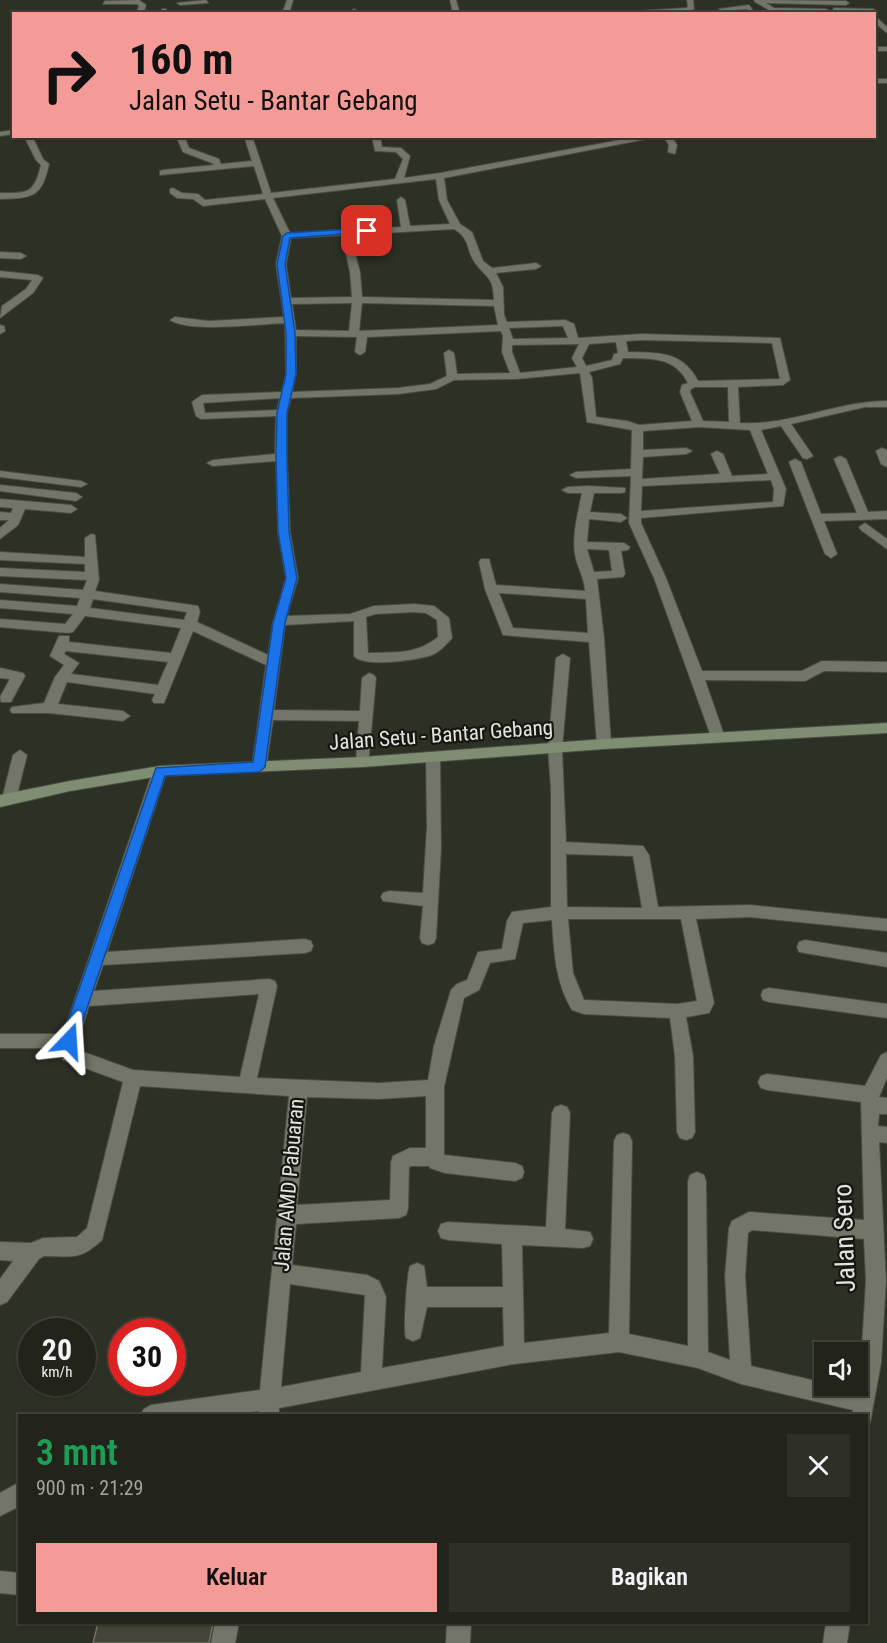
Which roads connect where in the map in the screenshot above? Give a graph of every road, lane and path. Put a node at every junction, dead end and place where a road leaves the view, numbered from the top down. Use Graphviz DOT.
graph roads {
  1 [pos="690,0"];
  2 [pos="106,1"];
  3 [pos="738,1"];
  4 [pos="180,3"];
  5 [pos="846,3"];
  6 [pos="205,4"];
  7 [pos="722,8"];
  8 [pos="744,8"];
  9 [pos="825,8"];
  10 [pos="752,11"];
  11 [pos="140,12"];
  12 [pos="640,12"];
  13 [pos="840,12"];
  14 [pos="865,12"];
  15 [pos="876,14"];
  16 [pos="887,31"];
  17 [pos="29,138"];
  18 [pos="181,138"];
  19 [pos="249,138"];
  20 [pos="376,138"];
  21 [pos="647,138"];
  22 [pos="669,138"];
  23 [pos="672,152"];
  24 [pos="258,163"];
  25 [pos="218,166"];
  26 [pos="163,173"];
  27 [pos="440,176"];
  28 [pos="399,180"];
  29 [pos="173,191"];
  30 [pos="0,196"];
  31 [pos="268,196"];
  32 [pos="401,200"];
  33 [pos="456,226"];
  34 [pos="406,228"];
  35 [pos="345,231"];
  36 [pos="287,236"];
  37 [pos="0,255"];
  38 [pos="536,266"];
  39 [pos="490,271"];
  40 [pos="0,273"];
  41 [pos="357,300"];
  42 [pos="286,302"];
  43 [pos="500,303"];
  44 [pos="0,315"];
  45 [pos="175,320"];
  46 [pos="289,320"];
  47 [pos="504,326"];
  48 [pos="291,333"];
  49 [pos="358,334"];
  50 [pos="621,338"];
  51 [pos="579,341"];
  52 [pos="507,342"];
  53 [pos="360,352"];
  54 [pos="449,353"];
  55 [pos="623,355"];
  56 [pos="583,370"];
  57 [pos="516,376"];
  58 [pos="452,377"];
  59 [pos="694,384"];
  60 [pos="735,384"];
  61 [pos="286,394"];
  62 [pos="887,404"];
  63 [pos="282,413"];
  64 [pos="784,422"];
  65 [pos="699,424"];
  66 [pos="735,426"];
  67 [pos="754,427"];
  68 [pos="638,428"];
  69 [pos="686,451"];
  70 [pos="882,452"];
  71 [pos="638,454"];
  72 [pos="717,454"];
  73 [pos="807,456"];
  74 [pos="281,457"];
  75 [pos="840,459"];
  76 [pos="795,462"];
  77 [pos="213,463"];
  78 [pos="887,464"];
  79 [pos="0,474"];
  80 [pos="576,475"];
  81 [pos="727,477"];
  82 [pos="770,477"];
  83 [pos="638,478"];
  84 [pos="81,484"];
  85 [pos="0,488"];
  86 [pos="589,489"];
  87 [pos="568,490"];
  88 [pos="621,490"];
  89 [pos="76,497"];
  90 [pos="0,503"];
  91 [pos="71,509"];
  92 [pos="19,511"];
  93 [pos="585,515"];
  94 [pos="635,515"];
  95 [pos="887,515"];
  96 [pos="0,516"];
  97 [pos="621,518"];
  98 [pos="817,518"];
  99 [pos="864,522"];
  100 [pos="3,531"];
  101 [pos="91,538"];
  102 [pos="580,545"];
  103 [pos="887,545"];
  104 [pos="831,554"];
  105 [pos="0,556"];
  106 [pos="91,561"];
  107 [pos="485,562"];
  108 [pos="0,572"];
  109 [pos="91,576"];
  110 [pos="590,576"];
  111 [pos="0,588"];
  112 [pos="491,589"];
  113 [pos="88,594"];
  114 [pos="592,595"];
  115 [pos="0,604"];
  116 [pos="82,611"];
  117 [pos="360,617"];
  118 [pos="280,621"];
  119 [pos="0,623"];
  120 [pos="189,625"];
  121 [pos="68,629"];
  122 [pos="597,638"];
  123 [pos="61,646"];
  124 [pos="176,658"];
  125 [pos="563,658"];
  126 [pos="273,663"];
  127 [pos="887,667"];
  128 [pos="0,673"];
  129 [pos="697,675"];
  130 [pos="62,677"];
  131 [pos="369,678"];
  132 [pos="6,699"];
  133 [pos="49,708"];
  134 [pos="17,710"];
  135 [pos="265,715"];
  136 [pos="123,716"];
  137 [pos="366,716"];
  138 [pos="887,728"];
  139 [pos="718,738"];
  140 [pos="604,744"];
  141 [pos="555,749"];
  142 [pos="20,755"];
  143 [pos="433,758"];
  144 [pos="363,762"];
  145 [pos="259,767"];
  146 [pos="160,771"];
  147 [pos="4,800"];
  148 [pos="559,848"];
  149 [pos="389,897"];
  150 [pos="431,900"];
  151 [pos="687,912"];
  152 [pos="559,913"];
  153 [pos="651,914"];
  154 [pos="887,925"];
  155 [pos="428,938"];
  156 [pos="305,946"];
  157 [pos="805,947"];
  158 [pos="97,959"];
  159 [pos="887,960"];
  160 [pos="769,995"];
  161 [pos="84,999"];
  162 [pos="677,1011"];
  163 [pos="887,1011"];
  164 [pos="0,1041"];
  165 [pos="69,1041"];
  166 [pos="887,1060"];
  167 [pos="133,1078"];
  168 [pos="767,1082"];
  169 [pos="247,1084"];
  170 [pos="435,1088"];
  171 [pos="299,1089"];
  172 [pos="876,1102"];
  173 [pos="561,1113"];
  174 [pos="686,1132"];
  175 [pos="878,1134"];
  176 [pos="623,1142"];
  177 [pos="435,1157"];
  178 [pos="515,1172"];
  179 [pos="697,1181"];
  180 [pos="287,1215"];
  181 [pos="873,1230"];
  182 [pos="448,1231"];
  183 [pos="512,1234"];
  184 [pos="555,1237"];
  185 [pos="583,1239"];
  186 [pos="0,1251"];
  187 [pos="32,1252"];
  188 [pos="281,1273"];
  189 [pos="417,1273"];
  190 [pos="0,1295"];
  191 [pos="418,1297"];
  192 [pos="513,1297"];
  193 [pos="413,1331"];
  194 [pos="619,1342"];
  195 [pos="514,1354"];
  196 [pos="698,1358"];
  197 [pos="741,1374"];
  198 [pos="371,1380"];
  199 [pos="269,1407"];
  200 [pos="863,1409"];
  201 [pos="177,1414"];
  202 [pos="18,1494"];
  203 [pos="0,1505"];
  204 [pos="0,1581"];
  205 [pos="18,1584"];
  206 [pos="227,1624"];
  207 [pos="459,1624"];
  208 [pos="838,1624"];
  209 [pos="223,1643"];
  210 [pos="458,1643"];
  211 [pos="836,1643"];
  1 -- 12 [label="street"];
  2 -- 11 [label="street"];
  3 -- 8 [label="street"];
  4 -- 6 [label="street"];
  5 -- 9 [label="street"];
  7 -- 8 [label="street"];
  8 -- 10 [label="street"];
  9 -- 9 [label="street"];
  9 -- 13 [label="street"];
  9 -- 14 [label="street"];
  15 -- 16 [label="street"];
  17 -- 30 [label="street"];
  18 -- 25 [label="street"];
  19 -- 24 [label="street"];
  20 -- 28 [label="street"];
  21 -- 27 [label="street"];
  22 -- 23 [label="street"];
  24 -- 25 [label="street"];
  24 -- 31 [label="street"];
  25 -- 26 [label="street"];
  27 -- 28 [label="street"];
  27 -- 33 [label="street"];
  28 -- 31 [label="street"];
  29 -- 31 [label="street"];
  31 -- 36 [label="street"];
  32 -- 34 [label="street"];
  33 -- 34 [label="street"];
  33 -- 39 [label="street"];
  34 -- 35 [label="street"];
  35 -- 36 [label="street"];
  35 -- 41 [label="street"];
  36 -- 42 [label="street"];
  37 -- 40 [label="street"];
  38 -- 39 [label="street"];
  39 -- 43 [label="street"];
  40 -- 44 [label="street"];
  41 -- 42 [label="street"];
  41 -- 43 [label="street"];
  41 -- 49 [label="street"];
  42 -- 46 [label="street"];
  43 -- 47 [label="street"];
  45 -- 46 [label="street"];
  46 -- 48 [label="street"];
  47 -- 49 [label="street"];
  47 -- 51 [label="street"];
  47 -- 52 [label="street"];
  48 -- 49 [label="street"];
  48 -- 61 [label="street"];
  49 -- 53 [label="street"];
  50 -- 51 [label="street"];
  50 -- 55 [label="street"];
  50 -- 60 [label="street"];
  51 -- 52 [label="street"];
  51 -- 56 [label="street"];
  52 -- 57 [label="street"];
  54 -- 58 [label="street"];
  55 -- 56 [label="street"];
  55 -- 59 [label="street"];
  56 -- 57 [label="street"];
  56 -- 68 [label="street"];
  57 -- 58 [label="street"];
  58 -- 61 [label="street"];
  59 -- 60 [label="street"];
  59 -- 65 [label="street"];
  60 -- 66 [label="street"];
  61 -- 63 [label="street"];
  61 -- 63 [label="street"];
  62 -- 64 [label="street"];
  63 -- 74 [label="street"];
  64 -- 67 [label="street"];
  64 -- 73 [label="street"];
  65 -- 66 [label="street"];
  65 -- 68 [label="street"];
  66 -- 67 [label="street"];
  67 -- 94 [label="street"];
  68 -- 71 [label="street"];
  69 -- 71 [label="street"];
  70 -- 78 [label="street"];
  71 -- 83 [label="street"];
  72 -- 81 [label="street"];
  74 -- 77 [label="street"];
  74 -- 118 [label="street"];
  75 -- 99 [label="street"];
  76 -- 98 [label="street"];
  79 -- 84 [label="street"];
  80 -- 83 [label="street"];
  81 -- 82 [label="street"];
  81 -- 83 [label="street"];
  83 -- 94 [label="street"];
  85 -- 89 [label="street"];
  86 -- 87 [label="street"];
  86 -- 88 [label="street"];
  86 -- 93 [label="street"];
  90 -- 92 [label="street"];
  91 -- 92 [label="street"];
  92 -- 96 [label="street"];
  92 -- 100 [label="street"];
  93 -- 97 [label="street"];
  93 -- 102 [label="street"];
  94 -- 129 [label="street"];
  95 -- 99 [label="street"];
  98 -- 99 [label="street"];
  98 -- 104 [label="street"];
  99 -- 103 [label="street"];
  101 -- 106 [label="street"];
  102 -- 110 [label="street"];
  102 -- 110 [label="street"];
  105 -- 106 [label="street"];
  106 -- 109 [label="street"];
  107 -- 112 [label="street"];
  108 -- 109 [label="street"];
  109 -- 113 [label="street"];
  110 -- 114 [label="street"];
  111 -- 113 [label="street"];
  112 -- 114 [label="street"];
  112 -- 122 [label="street"];
  113 -- 116 [label="street"];
  113 -- 120 [label="street"];
  114 -- 122 [label="street"];
  115 -- 116 [label="street"];
  116 -- 120 [label="street"];
  116 -- 121 [label="street"];
  117 -- 117 [label="street"];
  117 -- 118 [label="street"];
  118 -- 126 [label="street"];
  119 -- 121 [label="street"];
  120 -- 124 [label="street"];
  120 -- 126 [label="street"];
  121 -- 123 [label="street"];
  122 -- 140 [label="street"];
  123 -- 124 [label="street"];
  123 -- 130 [label="street"];
  124 -- 130 [label="street"];
  125 -- 141 [label="street"];
  126 -- 135 [label="street"];
  127 -- 129 [label="street"];
  128 -- 132 [label="street"];
  129 -- 139 [label="street"];
  130 -- 133 [label="street"];
  131 -- 137 [label="street"];
  133 -- 134 [label="street"];
  133 -- 136 [label="street"];
  135 -- 137 [label="street"];
  135 -- 145 [label="street"];
  137 -- 144 [label="street"];
  138 -- 139 [label="main road, Jalan Setu - Bantar Gebang"];
  139 -- 140 [label="main road, Jalan Setu - Bantar Gebang"];
  140 -- 141 [label="main road, Jalan Setu - Bantar Gebang"];
  141 -- 143 [label="main road, Jalan Setu - Bantar Gebang"];
  141 -- 148 [label="street"];
  142 -- 147 [label="street"];
  143 -- 144 [label="main road, Jalan Setu - Bantar Gebang"];
  143 -- 150 [label="street"];
  144 -- 145 [label="main road, Jalan Setu - Bantar Gebang"];
  145 -- 146 [label="main road, Jalan Setu - Bantar Gebang"];
  146 -- 147 [label="main road, Jalan Setu - Bantar Gebang"];
  146 -- 158 [label="street"];
  148 -- 152 [label="street"];
  148 -- 153 [label="street"];
  149 -- 150 [label="street"];
  150 -- 155 [label="street"];
  151 -- 153 [label="street"];
  151 -- 154 [label="street"];
  151 -- 162 [label="street"];
  152 -- 153 [label="street"];
  152 -- 162 [label="street"];
  152 -- 170 [label="street"];
  156 -- 158 [label="street"];
  157 -- 159 [label="street"];
  158 -- 161 [label="street"];
  160 -- 163 [label="street"];
  161 -- 165 [label="street"];
  161 -- 169 [label="street"];
  162 -- 174 [label="street"];
  164 -- 165 [label="street"];
  165 -- 167 [label="street, Jalan AMD Pabuaran"];
  166 -- 172 [label="street, Jalan Sero"];
  167 -- 169 [label="street, Jalan AMD Pabuaran"];
  167 -- 187 [label="street"];
  168 -- 172 [label="street"];
  169 -- 171 [label="street, Jalan AMD Pabuaran"];
  170 -- 171 [label="street"];
  170 -- 177 [label="street"];
  171 -- 180 [label="street, Jalan AMD Pabuaran"];
  172 -- 175 [label="street, Jalan Sero"];
  173 -- 184 [label="street"];
  175 -- 181 [label="street, Jalan Sero"];
  176 -- 194 [label="street"];
  177 -- 178 [label="street"];
  177 -- 180 [label="street"];
  179 -- 196 [label="street"];
  180 -- 188 [label="street, Jalan AMD Pabuaran"];
  181 -- 197 [label="street"];
  181 -- 200 [label="street, Jalan Sero"];
  182 -- 183 [label="street"];
  183 -- 184 [label="street"];
  183 -- 192 [label="street"];
  184 -- 185 [label="street"];
  186 -- 187 [label="street"];
  187 -- 190 [label="street"];
  188 -- 198 [label="street"];
  188 -- 199 [label="street, Jalan AMD Pabuaran"];
  189 -- 191 [label="street"];
  191 -- 192 [label="street"];
  191 -- 193 [label="street"];
  192 -- 195 [label="street"];
  194 -- 195 [label="street"];
  194 -- 196 [label="street"];
  195 -- 198 [label="street"];
  196 -- 197 [label="street"];
  197 -- 200 [label="street"];
  198 -- 199 [label="street"];
  199 -- 201 [label="street"];
  202 -- 203 [label="street"];
  204 -- 205 [label="street"];
  206 -- 209 [label="street"];
  207 -- 210 [label="street"];
  208 -- 211 [label="street"];
}
